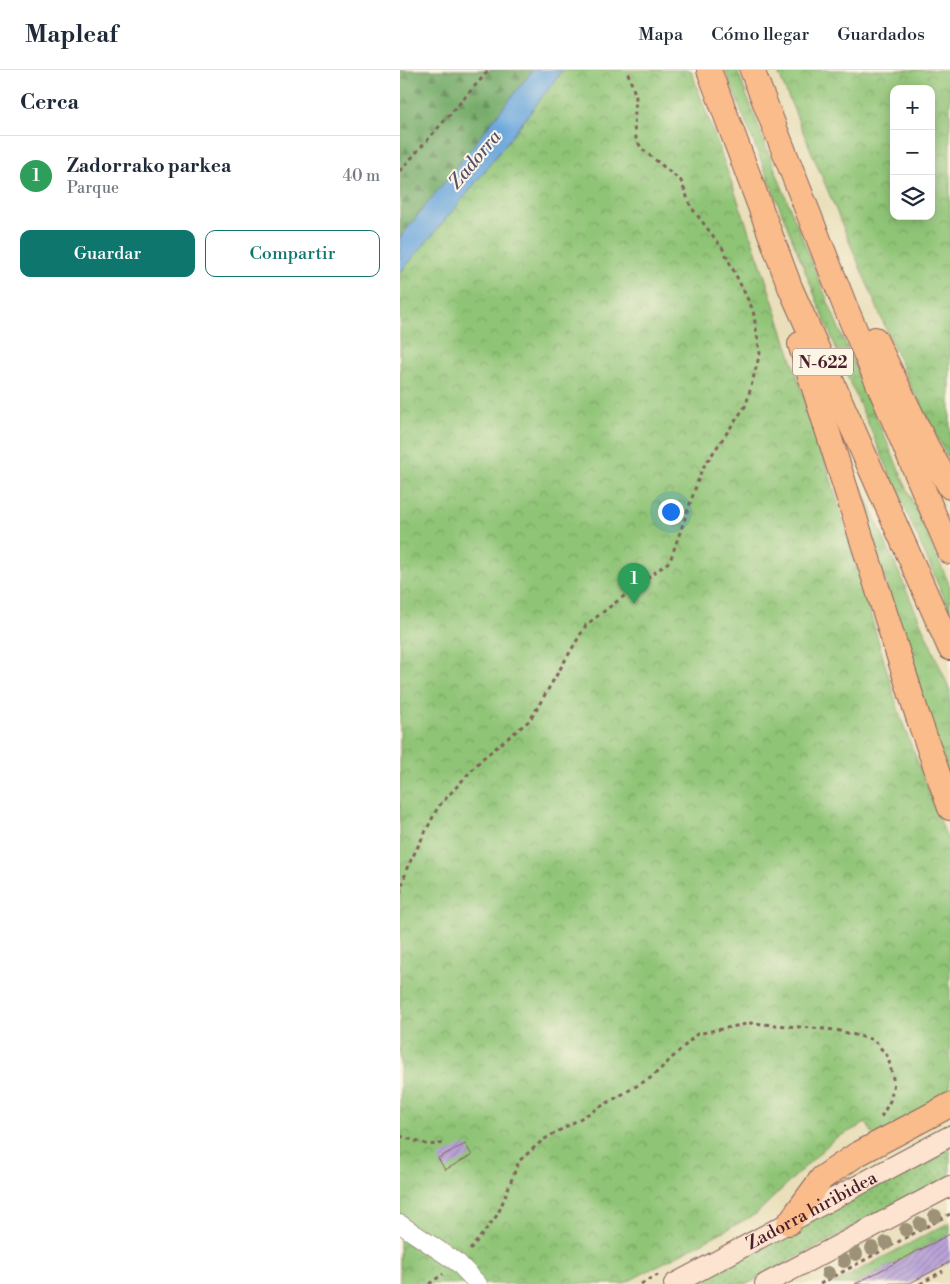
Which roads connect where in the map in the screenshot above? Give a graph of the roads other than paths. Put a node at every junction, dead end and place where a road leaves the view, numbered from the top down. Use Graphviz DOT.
graph roads {
  1 [pos="709,70"];
  2 [pos="752,70"];
  3 [pos="790,287"];
  4 [pos="845,306"];
  5 [pos="950,487"];
  6 [pos="950,552"];
  7 [pos="950,648"];
  8 [pos="950,808"];
  9 [pos="950,1105"];
  10 [pos="950,1136"];
  11 [pos="950,1186"];
  12 [pos="789,1223"];
  13 [pos="400,1224"];
  14 [pos="478,1284"];
  15 [pos="674,1284"];
  16 [pos="765,1284"];
  1 -- 3 [label="highway, N-622"];
  2 -- 4 [label="highway, N-622"];
  3 -- 7 [label="highway, N-622"];
  3 -- 8 [label="highway"];
  4 -- 5 [label="highway"];
  4 -- 6 [label="highway, N-622"];
  9 -- 12 [label="highway"];
  10 -- 12 [label="main road, Zadorra hiribidea"];
  11 -- 16 [label="main road"];
  12 -- 15 [label="main road, Zadorra hiribidea"];
  13 -- 14 [label="street"];
}
